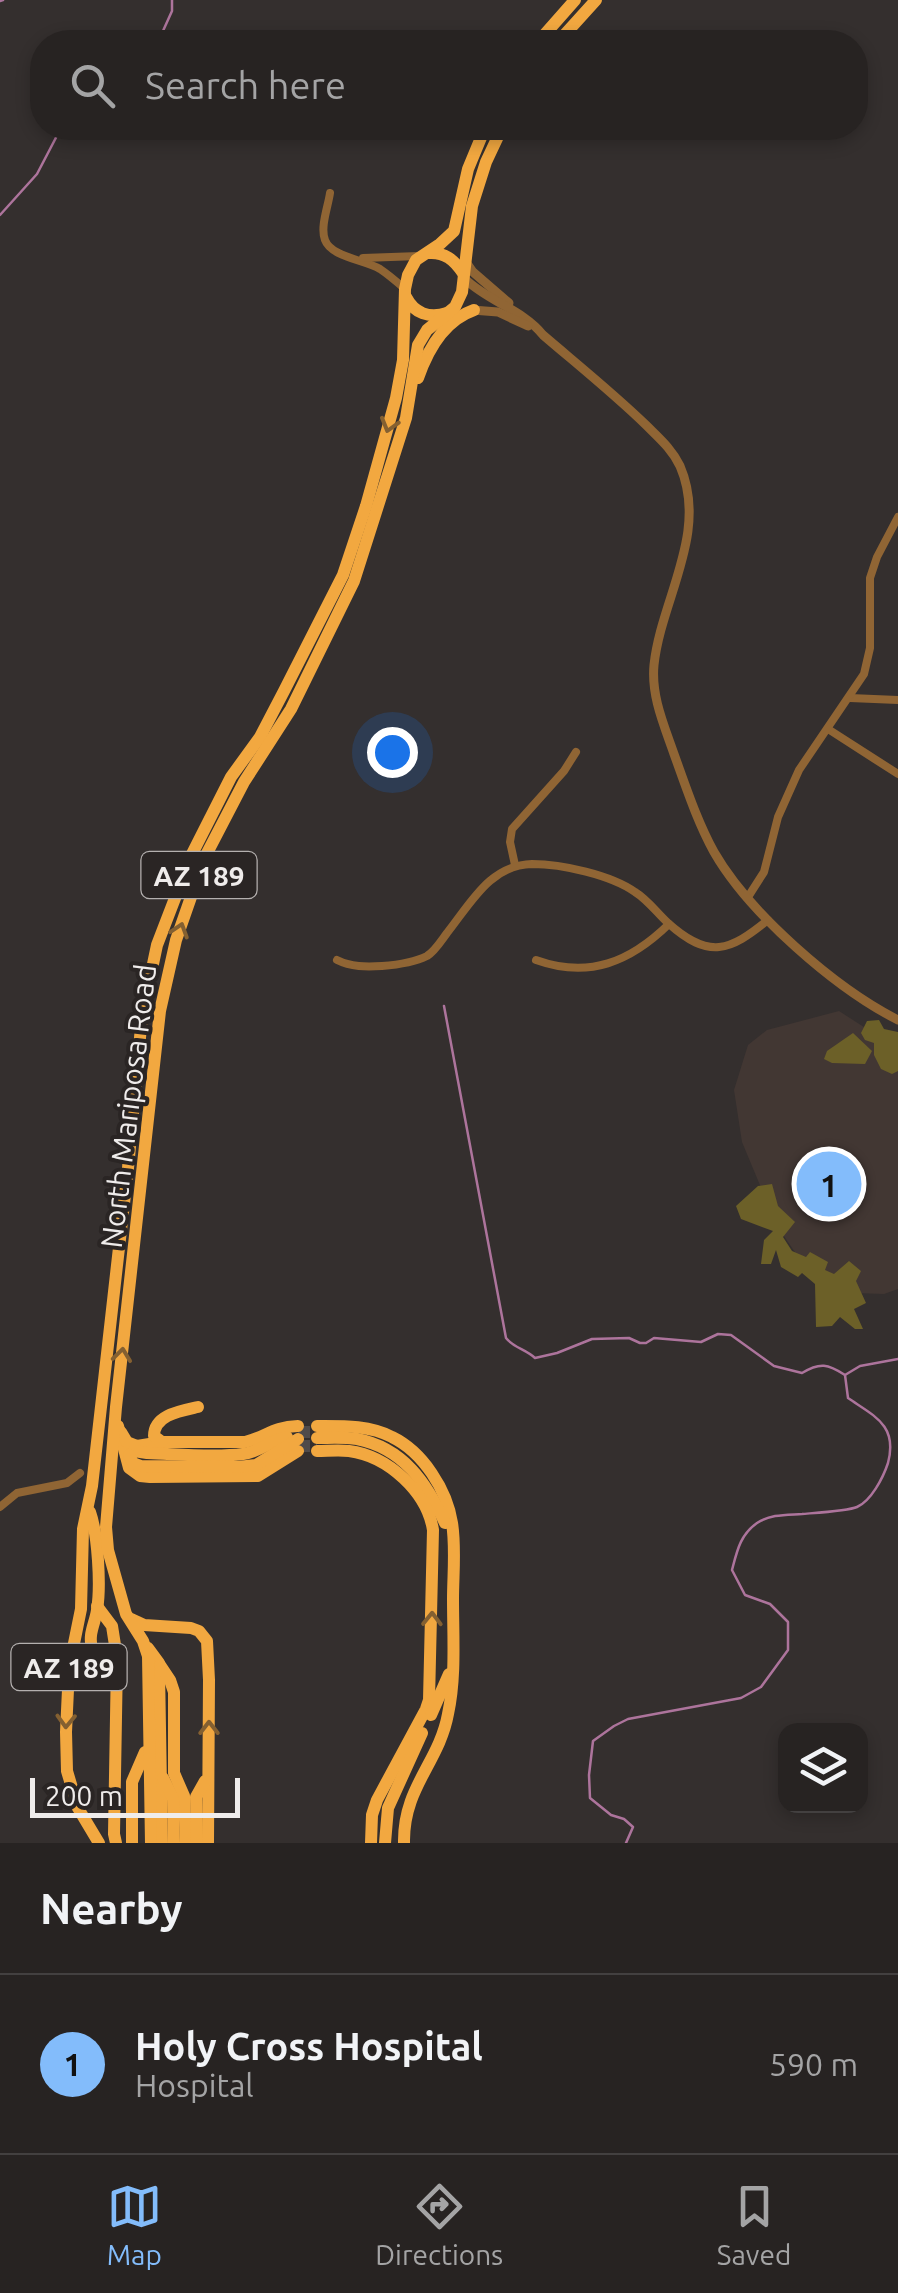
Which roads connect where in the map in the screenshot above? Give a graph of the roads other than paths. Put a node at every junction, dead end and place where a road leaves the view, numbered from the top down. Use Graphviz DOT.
graph roads {
  1 [pos="575,0"];
  2 [pos="596,0"];
  3 [pos="575,22"];
  4 [pos="549,30"];
  5 [pos="568,30"];
  6 [pos="480,140"];
  7 [pos="496,140"];
  8 [pos="330,193"];
  9 [pos="425,255"];
  10 [pos="354,258"];
  11 [pos="464,271"];
  12 [pos="405,292"];
  13 [pos="474,310"];
  14 [pos="448,312"];
  15 [pos="526,318"];
  16 [pos="543,335"];
  17 [pos="406,418"];
  18 [pos="898,516"];
  19 [pos="888,538"];
  20 [pos="898,543"];
  21 [pos="850,698"];
  22 [pos="898,700"];
  23 [pos="828,729"];
  24 [pos="576,752"];
  25 [pos="898,774"];
  26 [pos="515,864"];
  27 [pos="748,897"];
  28 [pos="768,920"];
  29 [pos="668,924"];
  30 [pos="337,960"];
  31 [pos="536,960"];
  32 [pos="898,1020"];
  33 [pos="198,1407"];
  34 [pos="116,1411"];
  35 [pos="296,1439"];
  36 [pos="317,1439"];
  37 [pos="162,1442"];
  38 [pos="127,1447"];
  39 [pos="80,1473"];
  40 [pos="107,1487"];
  41 [pos="90,1499"];
  42 [pos="0,1508"];
  43 [pos="452,1555"];
  44 [pos="98,1606"];
  45 [pos="126,1614"];
  46 [pos="144,1641"];
  47 [pos="453,1657"];
  48 [pos="117,1659"];
  49 [pos="158,1663"];
  50 [pos="453,1673"];
  51 [pos="148,1735"];
  52 [pos="99,1843"];
  53 [pos="116,1843"];
  54 [pos="171,1843"];
  55 [pos="384,1843"];
  1 -- 3 [label="highway"];
  1 -- 4 [label="highway"];
  2 -- 3 [label="highway"];
  3 -- 5 [label="highway"];
  6 -- 9 [label="highway, North Mariposa Road / AZ 189"];
  7 -- 11 [label="highway, North Mariposa Road / AZ 189"];
  8 -- 10 [label="street"];
  9 -- 10 [label="street"];
  9 -- 11 [label="highway"];
  9 -- 12 [label="highway, North Mariposa Road / AZ 189"];
  10 -- 12 [label="street"];
  11 -- 14 [label="highway, North Mariposa Road / AZ 189"];
  11 -- 15 [label="street"];
  11 -- 15 [label="street"];
  12 -- 14 [label="highway"];
  12 -- 41 [label="highway, North Mariposa Road / AZ 189, one-way"];
  13 -- 14 [label="street"];
  13 -- 16 [label="street"];
  13 -- 17 [label="highway"];
  14 -- 17 [label="highway, North Mariposa Road / AZ 189"];
  15 -- 16 [label="street"];
  16 -- 27 [label="street"];
  34 -- 17 [label="highway, North Mariposa Road / AZ 189, one-way"];
  18 -- 19 [label="street"];
  19 -- 20 [label="street"];
  19 -- 21 [label="street"];
  21 -- 22 [label="street"];
  21 -- 23 [label="street"];
  23 -- 25 [label="street"];
  23 -- 27 [label="street"];
  24 -- 26 [label="street"];
  26 -- 29 [label="street"];
  26 -- 30 [label="street"];
  27 -- 28 [label="street"];
  28 -- 29 [label="street"];
  28 -- 32 [label="street"];
  29 -- 31 [label="street"];
  33 -- 37 [label="highway"];
  34 -- 38 [label="highway"];
  34 -- 40 [label="highway, North Mariposa Road / AZ 189"];
  35 -- 37 [label="highway"];
  35 -- 38 [label="highway"];
  35 -- 38 [label="highway"];
  36 -- 43 [label="highway"];
  36 -- 43 [label="highway"];
  55 -- 36 [label="highway, one-way"];
  37 -- 38 [label="highway"];
  39 -- 42 [label="street"];
  40 -- 41 [label="highway"];
  40 -- 45 [label="highway, AZ 189"];
  41 -- 44 [label="highway, AZ 189"];
  41 -- 52 [label="highway, AZ 189, one-way"];
  43 -- 47 [label="highway"];
  44 -- 48 [label="highway, AZ 189"];
  44 -- 48 [label="highway, AZ 189"];
  45 -- 46 [label="highway, AZ 189"];
  54 -- 45 [label="highway, AZ 189, one-way"];
  46 -- 49 [label="highway, AZ 189"];
  46 -- 51 [label="highway, AZ 189"];
  47 -- 50 [label="highway"];
  47 -- 55 [label="highway"];
  48 -- 53 [label="highway, AZ 189"];
  49 -- 54 [label="highway, AZ 189"];
  49 -- 54 [label="highway, AZ 189"];
  50 -- 55 [label="highway"];
  50 -- 55 [label="highway"];
  51 -- 54 [label="highway, AZ 189"];
  51 -- 54 [label="highway, AZ 189"];
}
